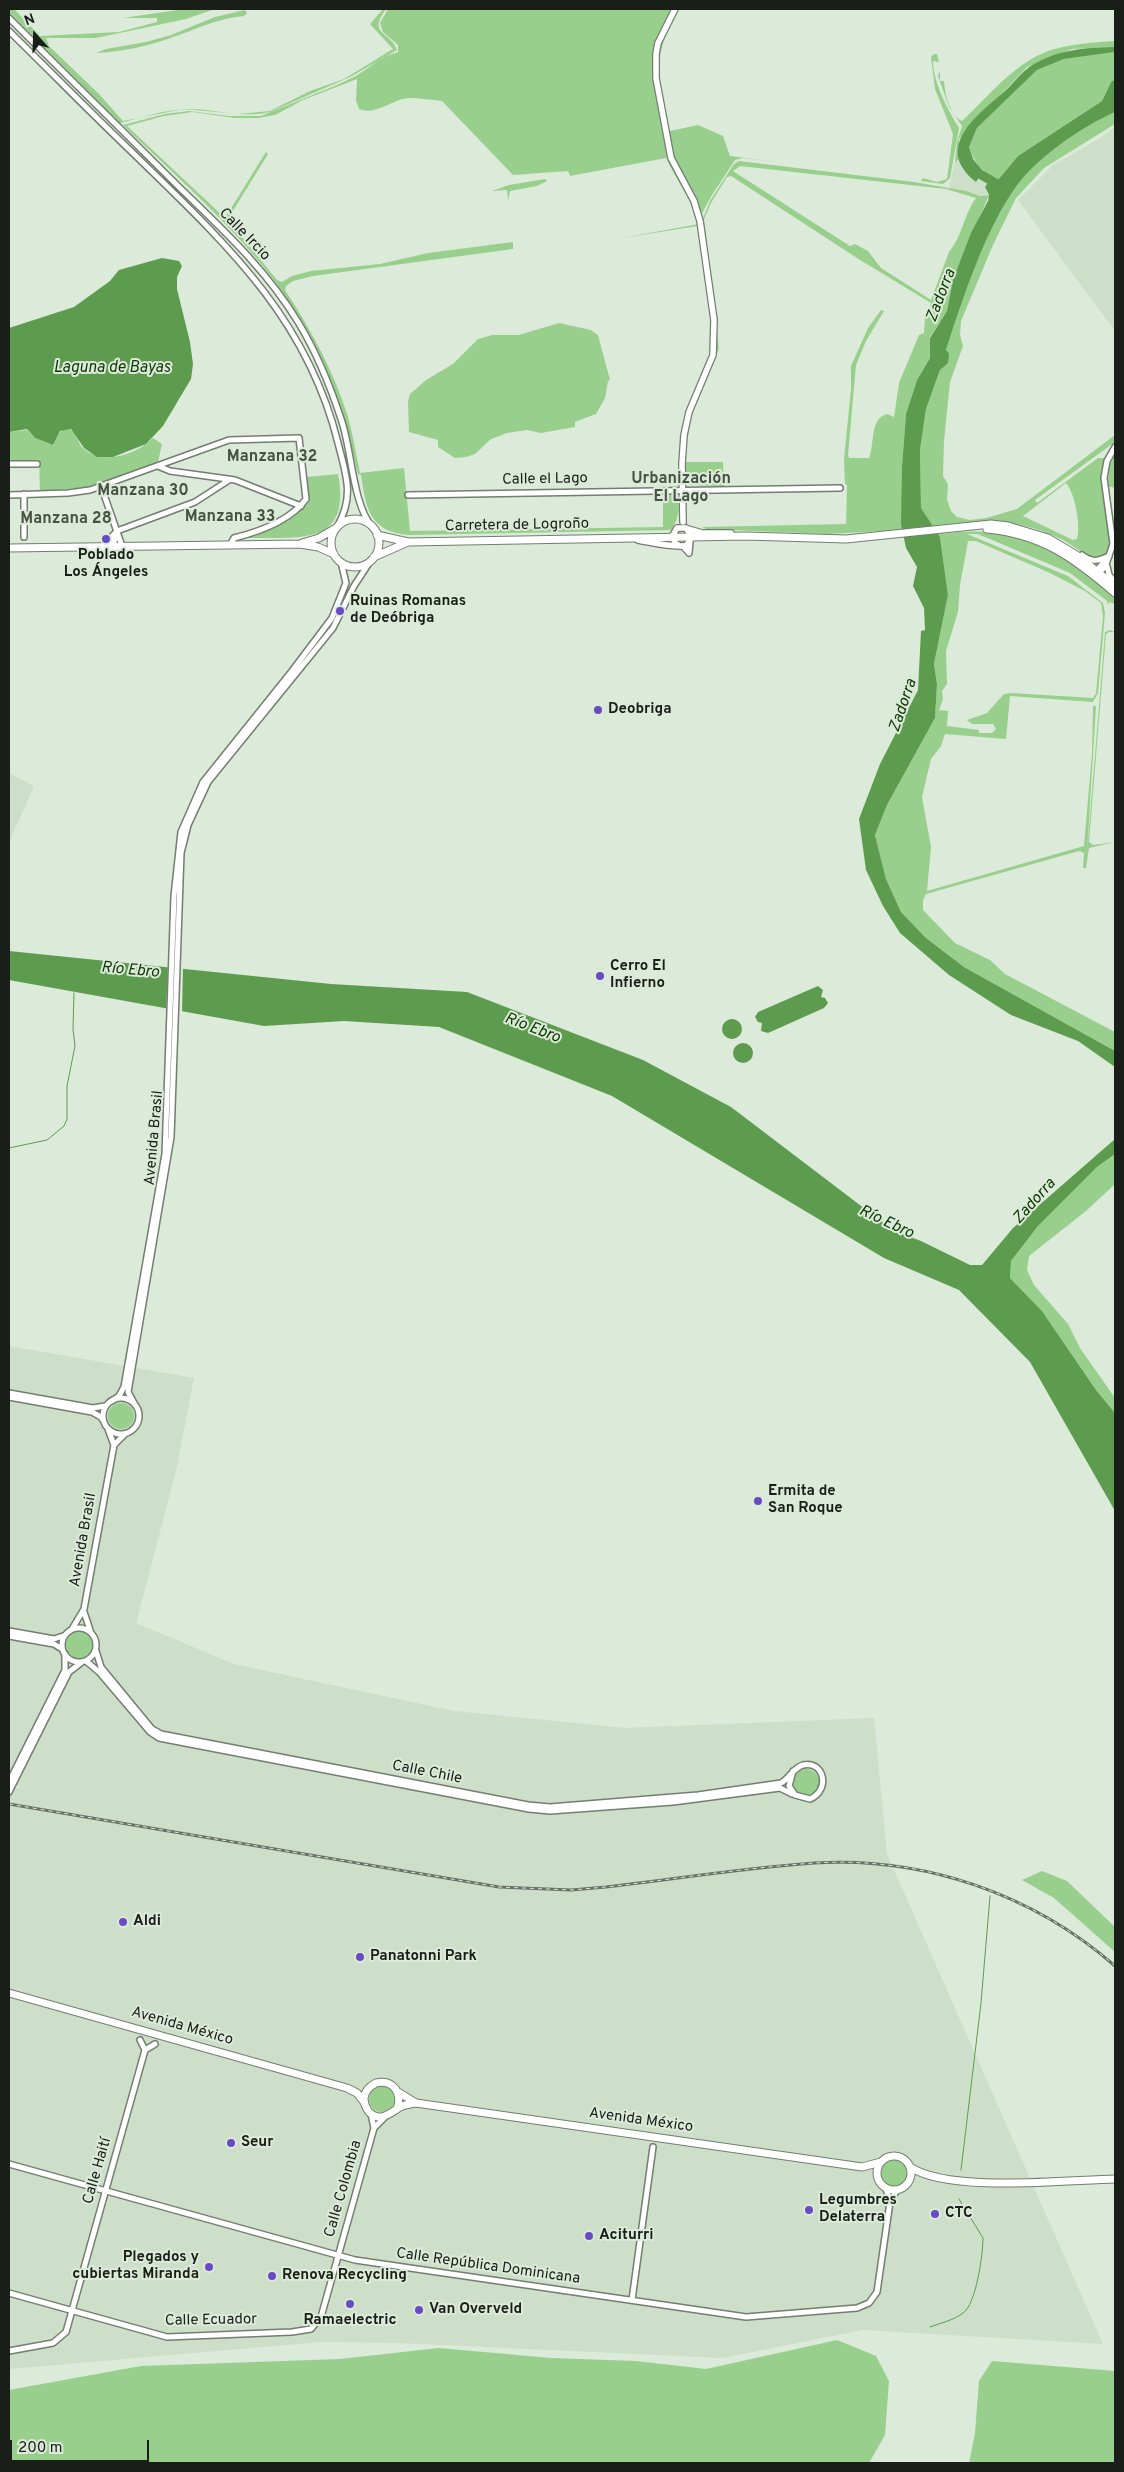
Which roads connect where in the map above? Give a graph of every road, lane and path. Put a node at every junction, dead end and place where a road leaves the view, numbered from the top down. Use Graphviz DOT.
graph roads {
  1 [pos="675,9"];
  2 [pos="9,18"];
  3 [pos="9,31"];
  4 [pos="1115,447"];
  5 [pos="9,464"];
  6 [pos="36,464"];
  7 [pos="158,466"];
  8 [pos="220,480"];
  9 [pos="101,486"];
  10 [pos="840,488"];
  11 [pos="682,490"];
  12 [pos="9,494"];
  13 [pos="24,494"];
  14 [pos="408,495"];
  15 [pos="301,506"];
  16 [pos="683,522"];
  17 [pos="337,527"];
  18 [pos="372,527"];
  19 [pos="969,527"];
  20 [pos="677,528"];
  21 [pos="688,529"];
  22 [pos="117,531"];
  23 [pos="377,535"];
  24 [pos="746,536"];
  25 [pos="24,537"];
  26 [pos="673,537"];
  27 [pos="626,538"];
  28 [pos="1048,538"];
  29 [pos="691,539"];
  30 [pos="408,542"];
  31 [pos="300,544"];
  32 [pos="230,545"];
  33 [pos="110,546"];
  34 [pos="122,546"];
  35 [pos="681,546"];
  36 [pos="102,547"];
  37 [pos="9,548"];
  38 [pos="334,554"];
  39 [pos="1067,554"];
  40 [pos="1109,556"];
  41 [pos="372,559"];
  42 [pos="341,562"];
  43 [pos="1106,564"];
  44 [pos="1099,572"];
  45 [pos="1115,584"];
  46 [pos="1115,591"];
  47 [pos="294,672"];
  48 [pos="131,1358"];
  49 [pos="9,1393"];
  50 [pos="9,1397"];
  51 [pos="110,1402"];
  52 [pos="135,1406"];
  53 [pos="103,1420"];
  54 [pos="108,1429"];
  55 [pos="125,1434"];
  56 [pos="114,1445"];
  57 [pos="84,1609"];
  58 [pos="72,1629"];
  59 [pos="9,1631"];
  60 [pos="90,1631"];
  61 [pos="66,1634"];
  62 [pos="9,1636"];
  63 [pos="96,1651"];
  64 [pos="63,1652"];
  65 [pos="84,1662"];
  66 [pos="793,1771"];
  67 [pos="9,1782"];
  68 [pos="10,1790"];
  69 [pos="795,1795"];
  70 [pos="9,1993"];
  71 [pos="140,2040"];
  72 [pos="155,2044"];
  73 [pos="145,2050"];
  74 [pos="370,2087"];
  75 [pos="347,2088"];
  76 [pos="398,2092"];
  77 [pos="364,2102"];
  78 [pos="416,2103"];
  79 [pos="397,2109"];
  80 [pos="371,2113"];
  81 [pos="385,2117"];
  82 [pos="374,2128"];
  83 [pos="654,2147"];
  84 [pos="881,2162"];
  85 [pos="9,2164"];
  86 [pos="862,2167"];
  87 [pos="910,2167"];
  88 [pos="876,2176"];
  89 [pos="924,2176"];
  90 [pos="1115,2179"];
  91 [pos="908,2183"];
  92 [pos="886,2189"];
  93 [pos="898,2190"];
  94 [pos="106,2191"];
  95 [pos="890,2202"];
  96 [pos="338,2257"];
  97 [pos="9,2293"];
  98 [pos="632,2300"];
  99 [pos="72,2310"];
  100 [pos="9,2352"];
  1 -- 11 [label="street"];
  2 -- 18 [label="street, Calle Ircio"];
  3 -- 17 [label="street, Calle Ircio"];
  4 -- 40 [label="street"];
  5 -- 6 [label="street"];
  7 -- 8 [label="street"];
  7 -- 9 [label="street"];
  7 -- 15 [label="street"];
  8 -- 15 [label="street"];
  8 -- 22 [label="street"];
  9 -- 13 [label="street"];
  9 -- 22 [label="street"];
  10 -- 11 [label="street, Calle el Lago"];
  11 -- 14 [label="street, Calle el Lago"];
  11 -- 16 [label="street"];
  12 -- 13 [label="street"];
  13 -- 25 [label="street"];
  15 -- 32 [label="street"];
  16 -- 20 [label="street"];
  16 -- 21 [label="street"];
  17 -- 18 [label="main road"];
  17 -- 31 [label="main road"];
  17 -- 38 [label="main road"];
  18 -- 23 [label="main road"];
  19 -- 24 [label="main road, Carretera de Logroño"];
  19 -- 28 [label="main road"];
  19 -- 39 [label="main road"];
  20 -- 21 [label="street, Carretera de Logroño"];
  20 -- 26 [label="street"];
  21 -- 24 [label="street, Carretera de Logroño"];
  21 -- 29 [label="street"];
  22 -- 33 [label="street"];
  22 -- 34 [label="street"];
  22 -- 36 [label="street"];
  23 -- 30 [label="main road, Carretera de Logroño"];
  23 -- 41 [label="main road"];
  24 -- 29 [label="main road, Carretera de Logroño"];
  26 -- 27 [label="main road, Carretera de Logroño"];
  26 -- 29 [label="main road, Carretera de Logroño"];
  26 -- 35 [label="street"];
  27 -- 30 [label="main road, Carretera de Logroño"];
  27 -- 35 [label="street, Carretera de Logroño"];
  28 -- 40 [label="street"];
  28 -- 44 [label="main road"];
  29 -- 35 [label="street, Carretera de Logroño"];
  30 -- 41 [label="main road, Carretera de Logroño"];
  31 -- 32 [label="main road"];
  31 -- 38 [label="main road"];
  32 -- 34 [label="main road"];
  33 -- 34 [label="main road"];
  33 -- 36 [label="main road"];
  36 -- 37 [label="main road"];
  38 -- 42 [label="main road"];
  39 -- 44 [label="street"];
  39 -- 46 [label="main road"];
  40 -- 43 [label="street"];
  40 -- 44 [label="street"];
  41 -- 42 [label="main road"];
  41 -- 47 [label="street"];
  42 -- 47 [label="street"];
  43 -- 44 [label="street"];
  43 -- 45 [label="street"];
  44 -- 45 [label="main road"];
  44 -- 46 [label="street"];
  47 -- 48 [label="street, Avenida Brasil"];
  48 -- 51 [label="street"];
  48 -- 52 [label="street"];
  49 -- 51 [label="street"];
  50 -- 53 [label="street"];
  51 -- 52 [label="street"];
  51 -- 53 [label="street"];
  52 -- 55 [label="street"];
  53 -- 54 [label="street"];
  54 -- 55 [label="street"];
  54 -- 56 [label="street"];
  55 -- 56 [label="street"];
  56 -- 57 [label="street, Avenida Brasil"];
  57 -- 58 [label="street, Avenida Brasil"];
  57 -- 60 [label="street, Avenida Brasil"];
  58 -- 60 [label="street"];
  58 -- 61 [label="street"];
  59 -- 61 [label="street"];
  60 -- 63 [label="street"];
  61 -- 64 [label="street"];
  62 -- 64 [label="street"];
  63 -- 65 [label="street"];
  63 -- 66 [label="street, Calle Chile"];
  64 -- 65 [label="street"];
  64 -- 67 [label="street"];
  65 -- 68 [label="street"];
  65 -- 69 [label="street, Calle Chile"];
  66 -- 69 [label="street"];
  66 -- 69 [label="street"];
  70 -- 75 [label="main road, Avenida México"];
  71 -- 73 [label="street"];
  72 -- 73 [label="street"];
  73 -- 94 [label="street, Calle Haití"];
  74 -- 75 [label="main road, Avenida México"];
  74 -- 76 [label="main road"];
  74 -- 77 [label="main road"];
  75 -- 77 [label="main road, Avenida México"];
  76 -- 78 [label="main road, Avenida México"];
  76 -- 79 [label="main road"];
  77 -- 80 [label="main road"];
  78 -- 79 [label="main road, Avenida México"];
  78 -- 86 [label="main road, Avenida México"];
  79 -- 81 [label="main road"];
  80 -- 81 [label="main road"];
  80 -- 82 [label="street, Calle Colombia"];
  81 -- 82 [label="street, Calle Colombia"];
  82 -- 96 [label="street, Calle Colombia"];
  83 -- 98 [label="street"];
  84 -- 86 [label="main road, Avenida México"];
  84 -- 87 [label="main road"];
  84 -- 88 [label="main road"];
  85 -- 94 [label="street, Calle República Dominicana"];
  86 -- 88 [label="main road, Avenida México"];
  87 -- 89 [label="main road"];
  87 -- 91 [label="main road"];
  88 -- 92 [label="main road"];
  89 -- 90 [label="main road"];
  89 -- 91 [label="main road"];
  91 -- 93 [label="main road"];
  92 -- 93 [label="main road"];
  92 -- 95 [label="street, Calle República Dominicana"];
  93 -- 95 [label="street, Calle República Dominicana"];
  94 -- 96 [label="street, Calle República Dominicana"];
  94 -- 99 [label="street, Calle Haití"];
  95 -- 98 [label="street, Calle República Dominicana"];
  96 -- 98 [label="street, Calle República Dominicana"];
  96 -- 99 [label="street, Calle Ecuador"];
  97 -- 99 [label="street, Calle Ecuador"];
  99 -- 100 [label="street, Calle Haití"];
}
